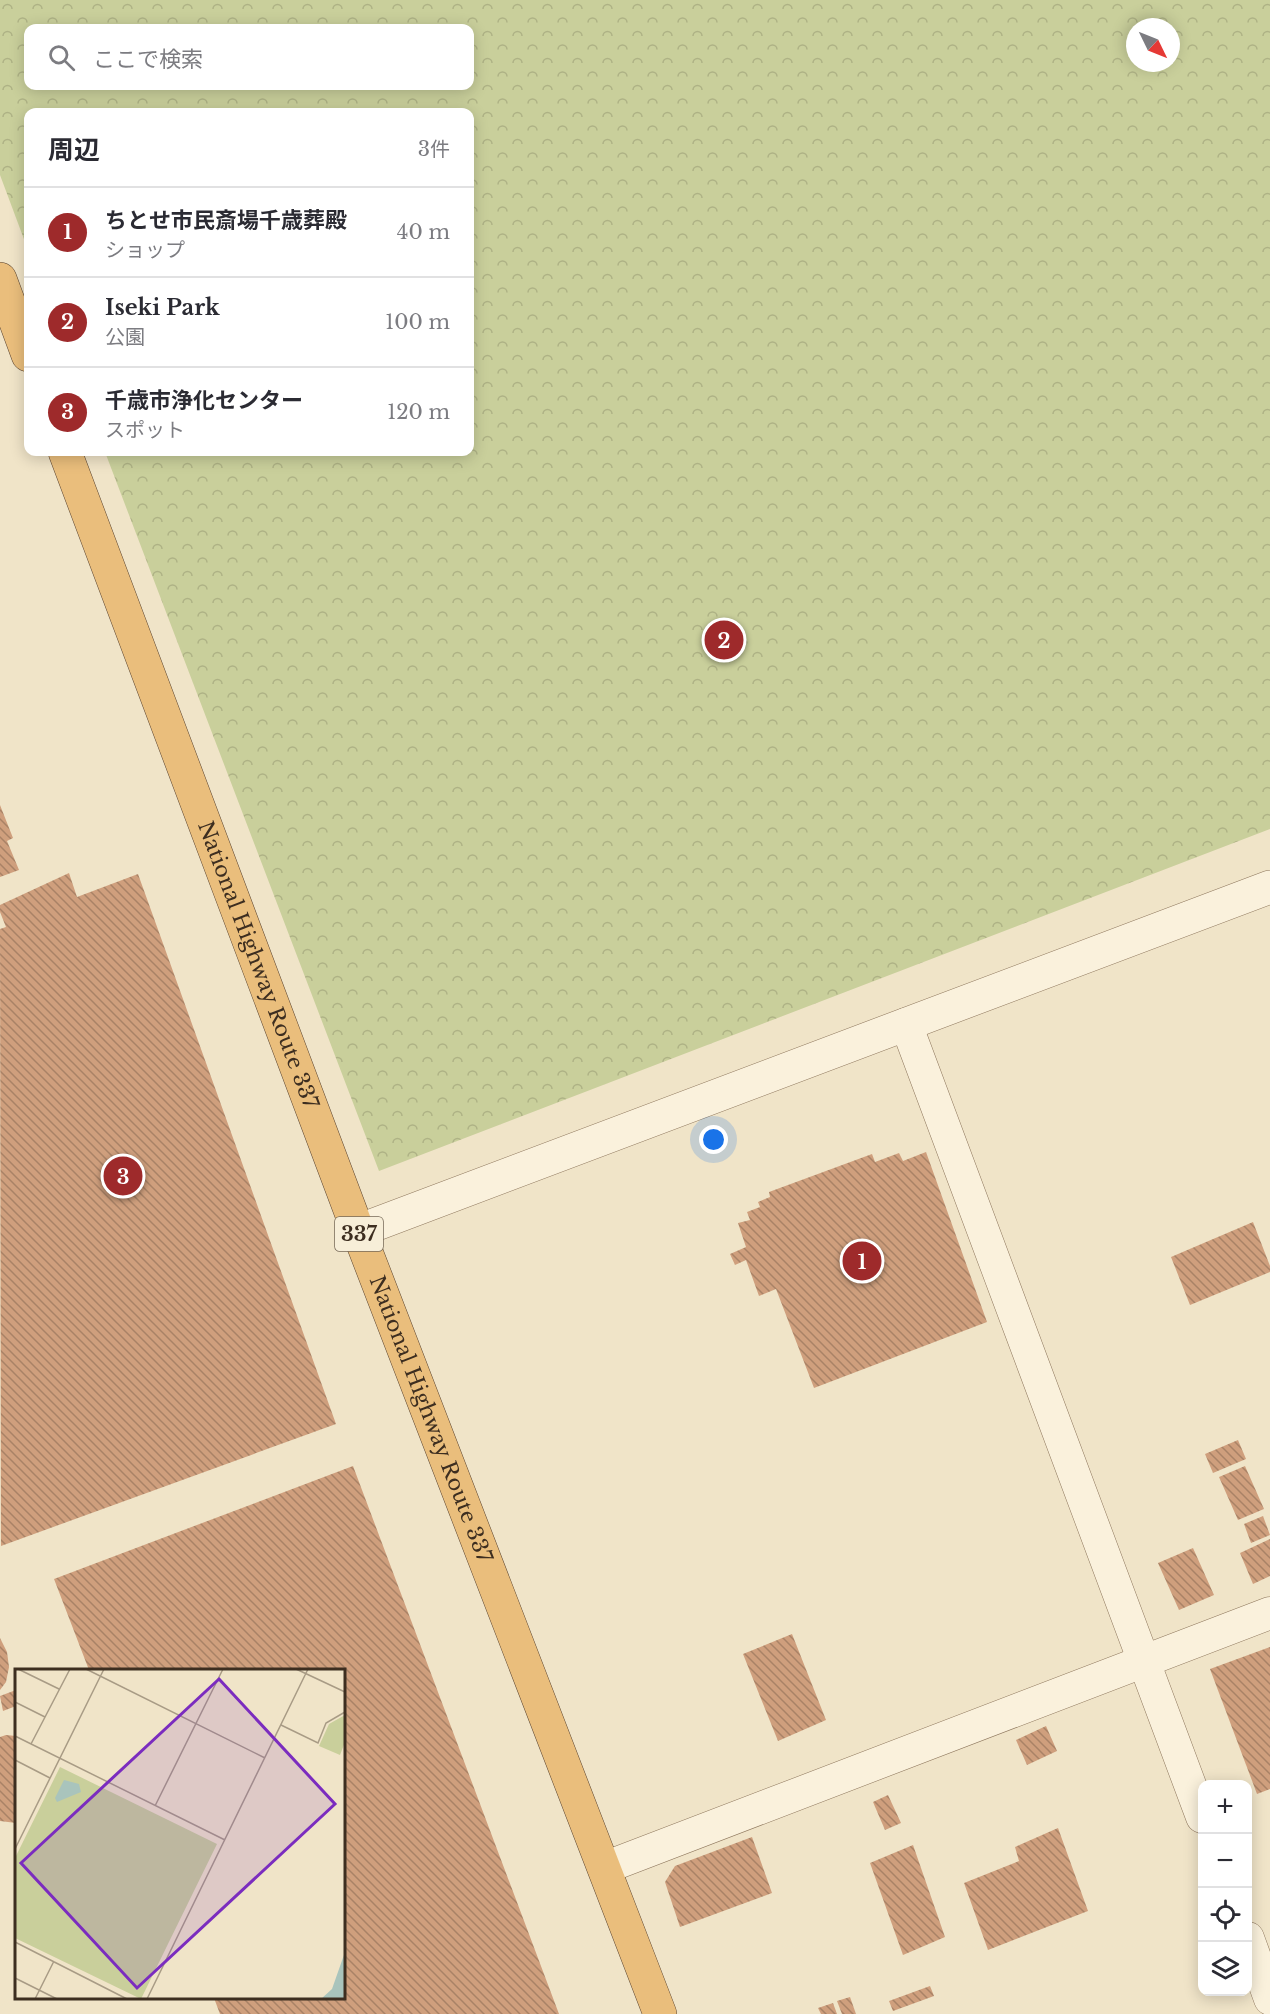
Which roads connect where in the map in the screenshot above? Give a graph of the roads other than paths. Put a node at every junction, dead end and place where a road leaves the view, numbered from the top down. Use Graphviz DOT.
graph roads {
  1 [pos="0,279"];
  2 [pos="24,344"];
  3 [pos="67,456"];
  4 [pos="1270,887"];
  5 [pos="906,1024"];
  6 [pos="358,1231"];
  7 [pos="1270,1613"];
  8 [pos="1144,1660"];
  9 [pos="1198,1804"];
  10 [pos="604,1868"];
  11 [pos="1249,1942"];
  12 [pos="1270,1999"];
  13 [pos="660,2014"];
  1 -- 2 [label="highway"];
  3 -- 6 [label="highway, National Highway Route 337 / 337"];
  4 -- 5 [label="street"];
  5 -- 6 [label="street"];
  5 -- 8 [label="street"];
  6 -- 10 [label="highway, National Highway Route 337 / 337"];
  7 -- 8 [label="street"];
  8 -- 9 [label="street"];
  8 -- 10 [label="street"];
  10 -- 13 [label="highway, National Highway Route 337 / 337"];
  11 -- 12 [label="street"];
}
